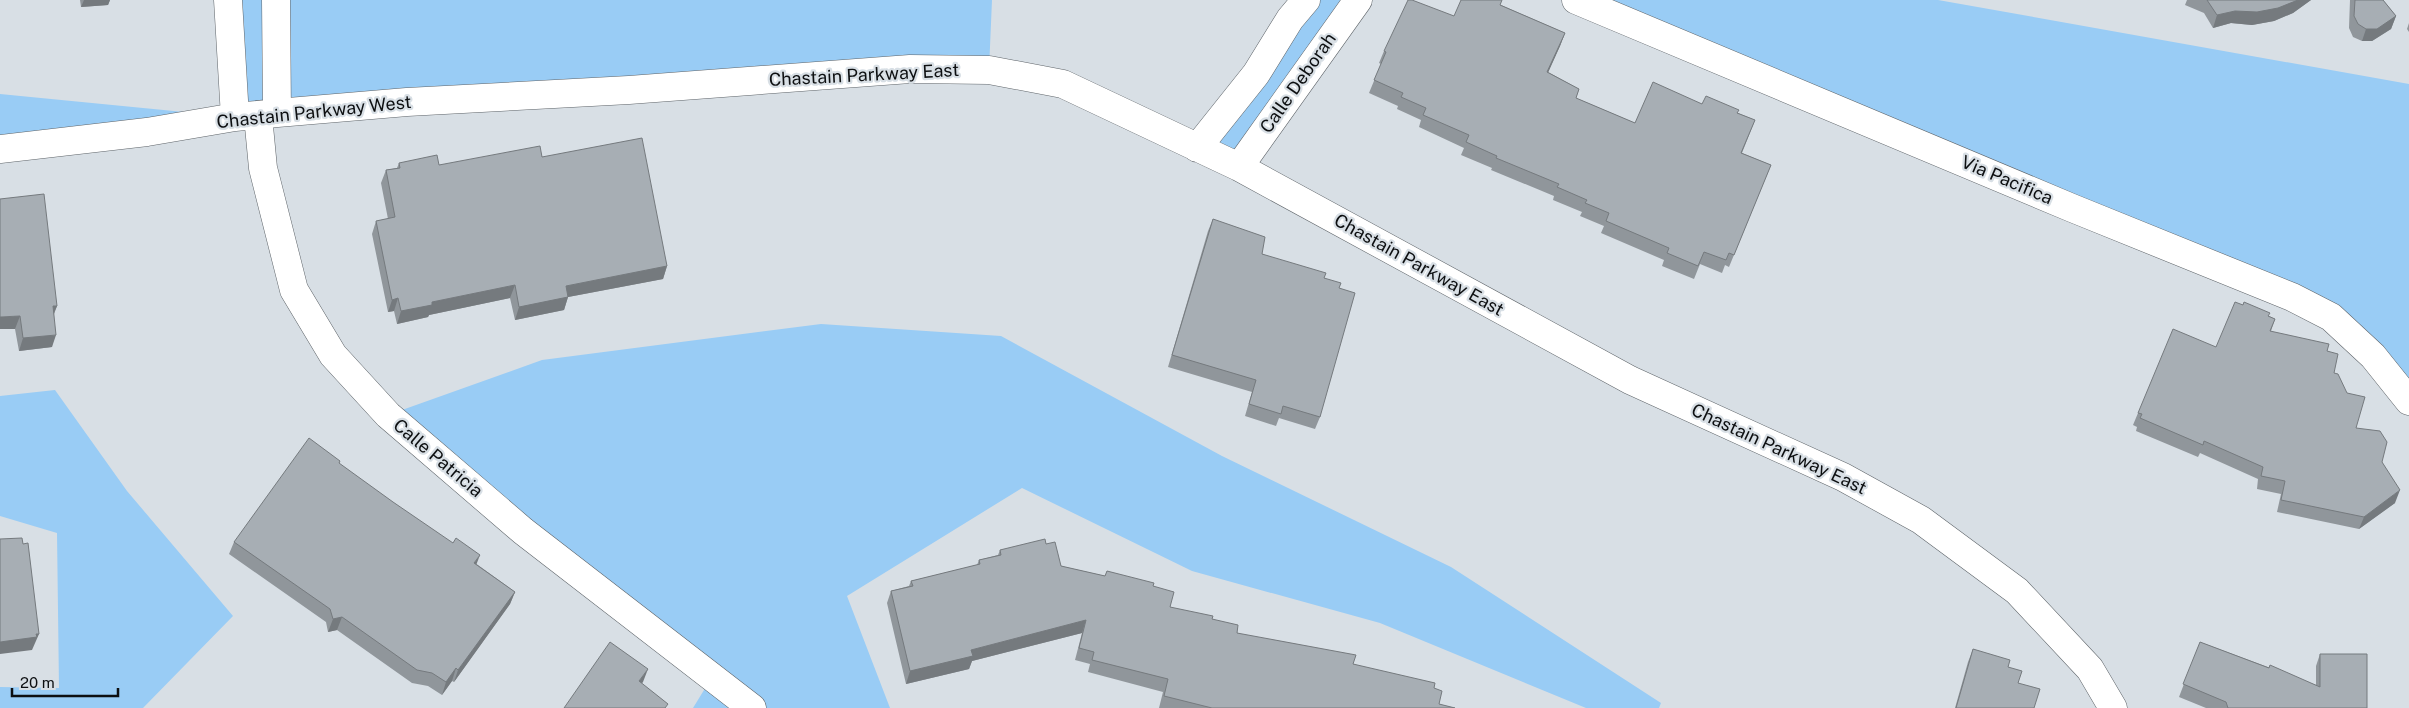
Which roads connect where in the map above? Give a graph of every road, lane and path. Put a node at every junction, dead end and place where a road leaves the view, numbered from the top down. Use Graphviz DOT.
graph roads {
  1 [pos="228,0"];
  2 [pos="276,0"];
  3 [pos="1306,0"];
  4 [pos="1358,0"];
  5 [pos="1576,0"];
  6 [pos="629,90"];
  7 [pos="257,115"];
  8 [pos="1197,148"];
  9 [pos="0,149"];
  10 [pos="1239,166"];
  11 [pos="2409,401"];
  12 [pos="752,708"];
  13 [pos="2113,708"];
  1 -- 7 [label="street"];
  2 -- 7 [label="street"];
  3 -- 8 [label="street"];
  4 -- 10 [label="street, Calle Deborah"];
  5 -- 11 [label="street, Via Pacifica"];
  6 -- 7 [label="street, Chastain Parkway West"];
  6 -- 8 [label="street, Chastain Parkway East"];
  7 -- 9 [label="street, Chastain Parkway West"];
  7 -- 12 [label="street, Calle Patricia"];
  8 -- 10 [label="street, Chastain Parkway East"];
  10 -- 13 [label="street, Chastain Parkway East"];
}
